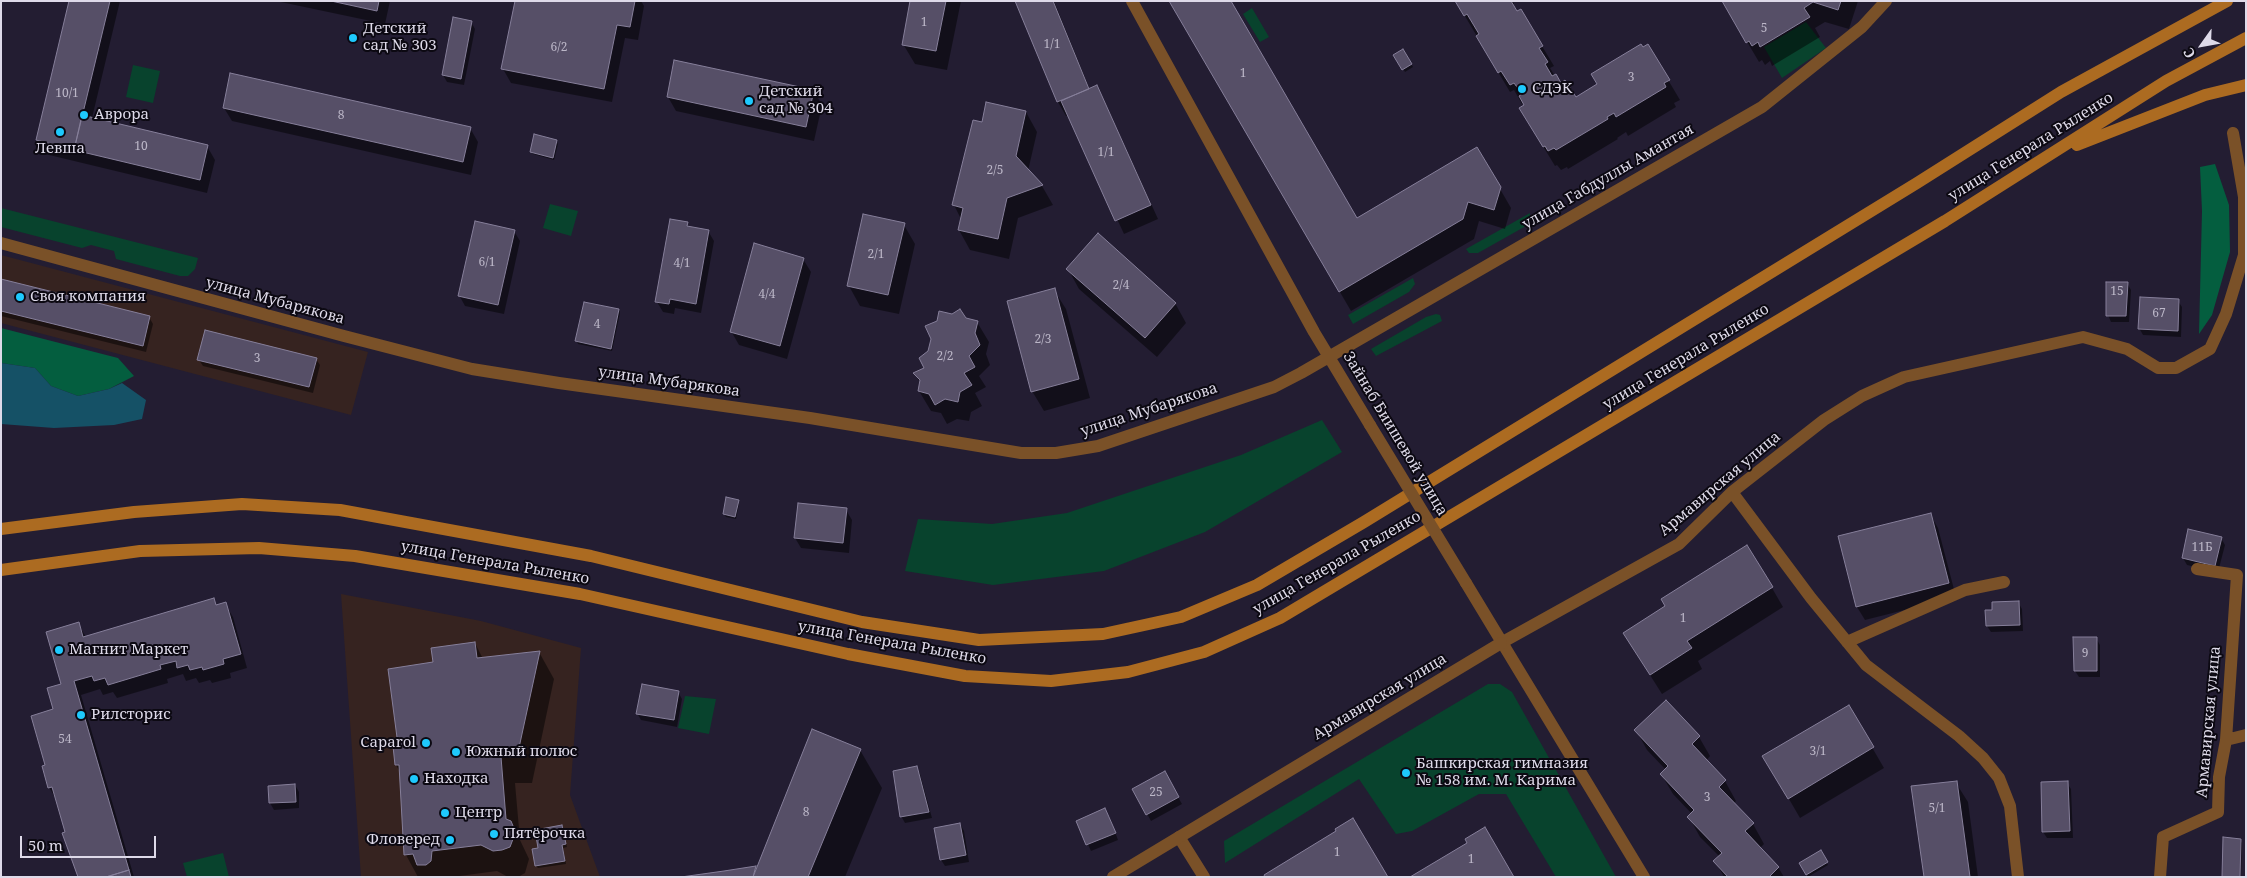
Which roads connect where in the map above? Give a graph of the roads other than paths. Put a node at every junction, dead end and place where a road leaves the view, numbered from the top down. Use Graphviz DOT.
graph roads {
  1 [pos="1132,1"];
  2 [pos="1886,1"];
  3 [pos="2227,1"];
  4 [pos="2246,38"];
  5 [pos="2246,85"];
  6 [pos="2233,133"];
  7 [pos="2047,157"];
  8 [pos="1,243"];
  9 [pos="1329,356"];
  10 [pos="1732,492"];
  11 [pos="1,529"];
  12 [pos="2197,569"];
  13 [pos="1,570"];
  14 [pos="2004,582"];
  15 [pos="1847,642"];
  16 [pos="1501,643"];
  17 [pos="2246,735"];
  18 [pos="2226,740"];
  19 [pos="1178,838"];
  20 [pos="1113,877"];
  21 [pos="1204,877"];
  22 [pos="1644,877"];
  23 [pos="2018,877"];
  24 [pos="2160,877"];
  1 -- 9 [label="street, Зайнаб Биишевой улица"];
  2 -- 9 [label="street, улица Габдуллы Амантая"];
  3 -- 11 [label="main road, улица Генерала Рыленко"];
  4 -- 7 [label="main road, улица Генерала Рыленко"];
  5 -- 7 [label="main road"];
  6 -- 10 [label="street, Армавирская улица"];
  7 -- 13 [label="main road, улица Генерала Рыленко"];
  8 -- 9 [label="street, улица Мубарякова"];
  9 -- 16 [label="street, Зайнаб Биишевой улица, bridge"];
  10 -- 15 [label="street"];
  10 -- 16 [label="street, Армавирская улица"];
  12 -- 18 [label="street, Армавирская улица"];
  14 -- 15 [label="street"];
  15 -- 23 [label="street"];
  16 -- 19 [label="street, Армавирская улица"];
  16 -- 22 [label="street, Зайнаб Биишевой улица"];
  17 -- 18 [label="street"];
  18 -- 24 [label="street, Армавирская улица"];
  19 -- 20 [label="street, Армавирская улица"];
  19 -- 21 [label="street"];
}
